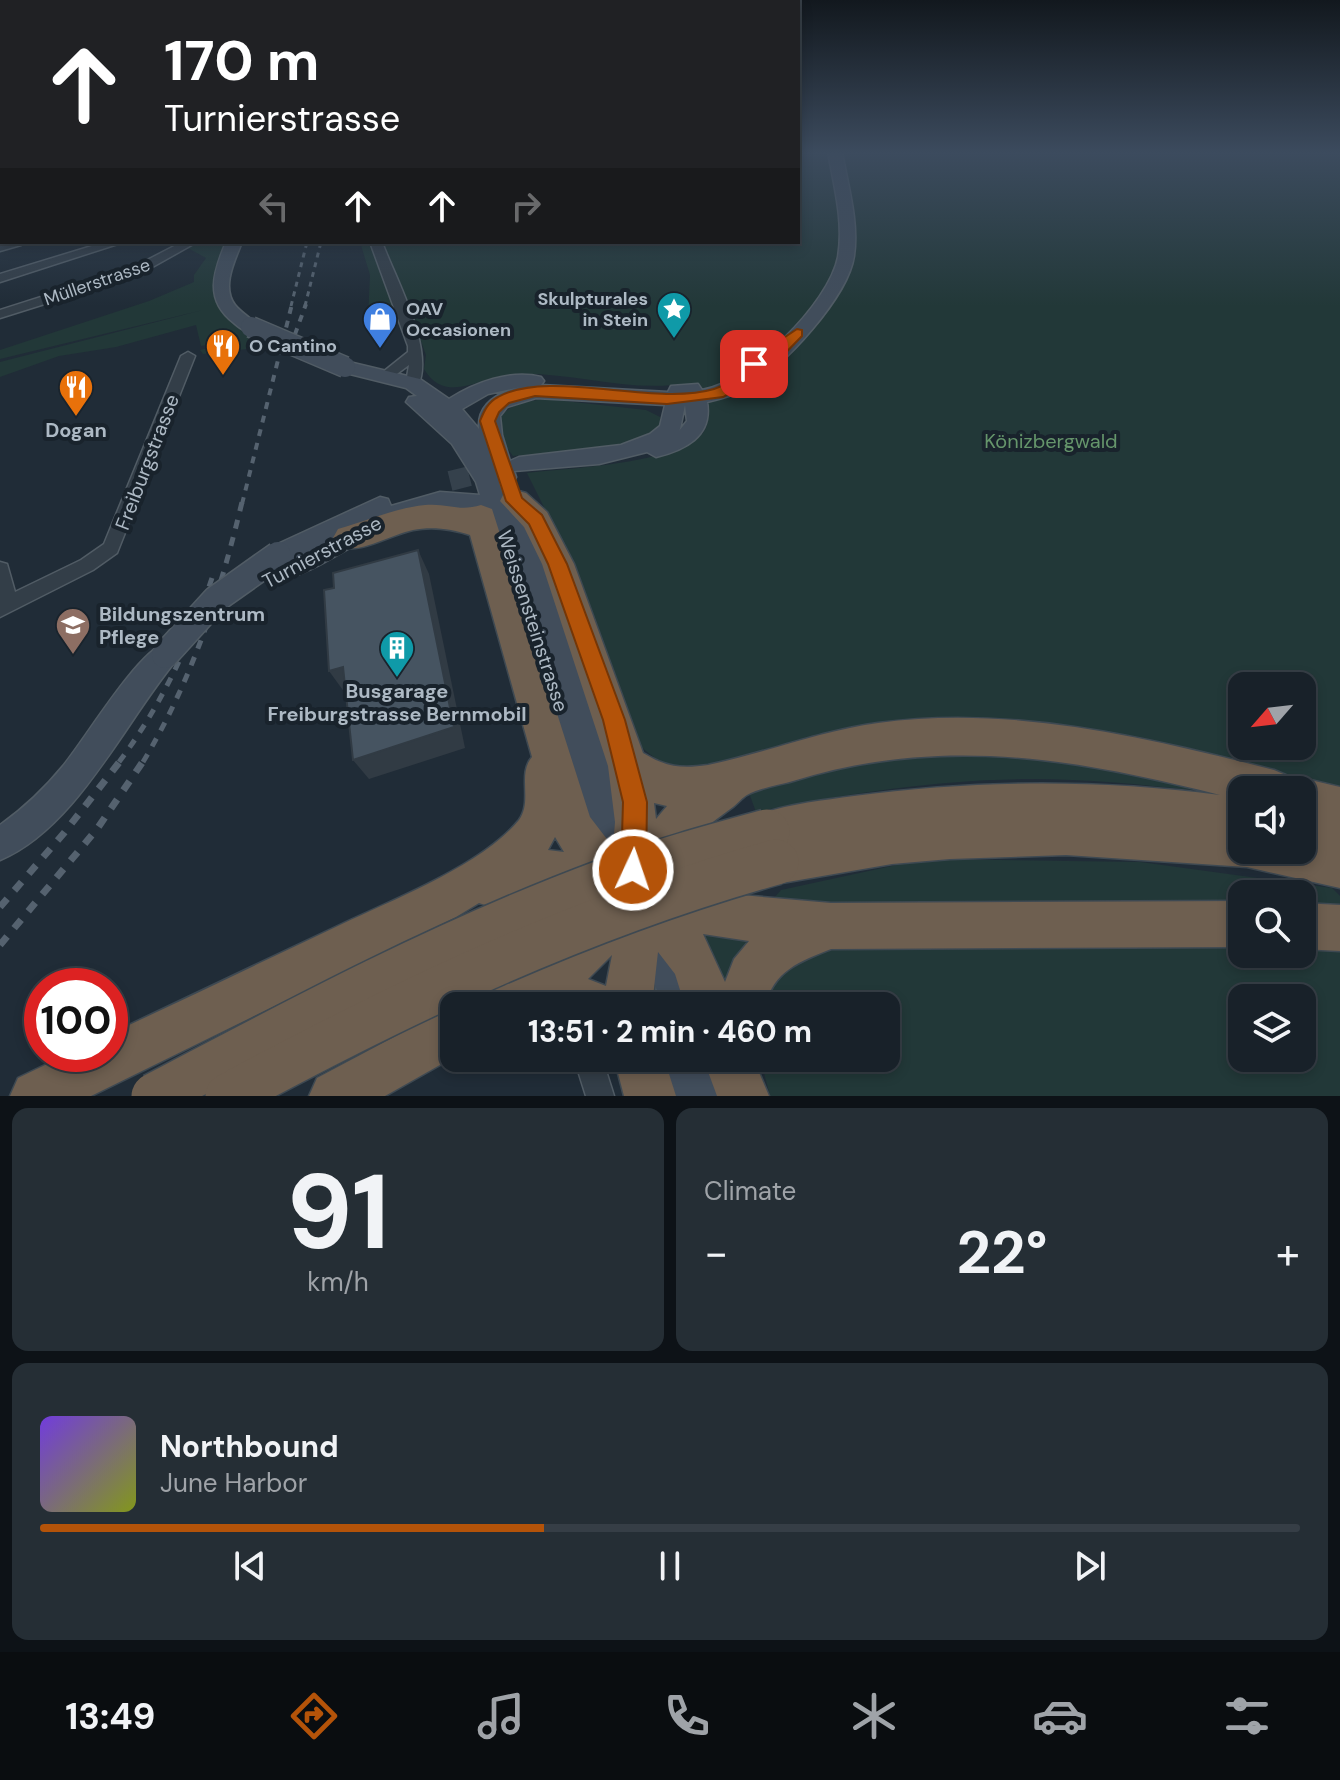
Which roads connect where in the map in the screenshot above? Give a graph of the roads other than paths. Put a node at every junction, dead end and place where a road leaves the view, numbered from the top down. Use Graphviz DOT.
graph roads {
  1 [pos="842,203"];
  2 [pos="111,244"];
  3 [pos="187,244"];
  4 [pos="233,244"];
  5 [pos="377,244"];
  6 [pos="0,278"];
  7 [pos="0,314"];
  8 [pos="416,353"];
  9 [pos="188,356"];
  10 [pos="385,376"];
  11 [pos="413,383"];
  12 [pos="548,390"];
  13 [pos="683,398"];
  14 [pos="446,417"];
  15 [pos="594,456"];
  16 [pos="450,481"];
  17 [pos="497,500"];
  18 [pos="349,538"];
  19 [pos="284,562"];
  20 [pos="0,569"];
  21 [pos="5,606"];
  22 [pos="542,732"];
  23 [pos="628,766"];
  24 [pos="740,777"];
  25 [pos="1228,780"];
  26 [pos="1316,802"];
  27 [pos="1340,808"];
  28 [pos="1228,817"];
  29 [pos="609,826"];
  30 [pos="1316,832"];
  31 [pos="1340,837"];
  32 [pos="0,844"];
  33 [pos="1228,846"];
  34 [pos="771,847"];
  35 [pos="1316,861"];
  36 [pos="1340,866"];
  37 [pos="637,897"];
  38 [pos="420,910"];
  39 [pos="1228,924"];
  40 [pos="831,926"];
  41 [pos="1316,927"];
  42 [pos="1340,928"];
  43 [pos="538,984"];
  44 [pos="647,987"];
  45 [pos="523,992"];
  46 [pos="559,992"];
  47 [pos="704,992"];
  48 [pos="746,992"];
  49 [pos="440,1038"];
  50 [pos="592,1072"];
  51 [pos="643,1072"];
  52 [pos="672,1072"];
  53 [pos="701,1072"];
  54 [pos="734,1072"];
  55 [pos="746,1072"];
  56 [pos="36,1096"];
  57 [pos="154,1096"];
  58 [pos="228,1096"];
  59 [pos="335,1096"];
  60 [pos="600,1096"];
  61 [pos="650,1096"];
  62 [pos="679,1096"];
  63 [pos="709,1096"];
  64 [pos="743,1096"];
  65 [pos="749,1096"];
  1 -- 13 [label="main road"];
  2 -- 6 [label="street"];
  3 -- 7 [label="street, Müllerstrasse"];
  4 -- 10 [label="main road, Weissensteinstrasse, bridge"];
  5 -- 8 [label="street"];
  8 -- 10 [label="street"];
  8 -- 11 [label="street"];
  9 -- 21 [label="street, Freiburgstrasse"];
  10 -- 11 [label="main road, Weissensteinstrasse"];
  10 -- 14 [label="main road, Weissensteinstrasse"];
  11 -- 14 [label="main road, Weissensteinstrasse"];
  12 -- 13 [label="main road"];
  12 -- 14 [label="main road"];
  12 -- 17 [label="main road"];
  13 -- 14 [label="main road"];
  13 -- 15 [label="main road"];
  13 -- 15 [label="main road"];
  14 -- 17 [label="main road, Weissensteinstrasse"];
  14 -- 17 [label="main road, Weissensteinstrasse"];
  15 -- 17 [label="main road"];
  16 -- 19 [label="main road, Turnierstrasse"];
  17 -- 18 [label="highway"];
  17 -- 22 [label="highway"];
  17 -- 23 [label="highway"];
  17 -- 29 [label="main road, Weissensteinstrasse"];
  18 -- 19 [label="main road, Turnierstrasse"];
  19 -- 32 [label="main road, Turnierstrasse, bridge"];
  20 -- 21 [label="street, Freiburgstrasse"];
  22 -- 37 [label="highway"];
  22 -- 38 [label="highway"];
  23 -- 24 [label="highway"];
  23 -- 37 [label="highway"];
  24 -- 25 [label="highway"];
  24 -- 37 [label="highway"];
  26 -- 27 [label="highway"];
  28 -- 34 [label="highway"];
  30 -- 31 [label="highway"];
  33 -- 34 [label="highway"];
  34 -- 57 [label="highway, bridge"];
  34 -- 58 [label="highway, bridge"];
  35 -- 36 [label="highway"];
  37 -- 38 [label="highway"];
  37 -- 40 [label="highway"];
  37 -- 43 [label="highway"];
  37 -- 44 [label="highway"];
  37 -- 47 [label="highway"];
  38 -- 56 [label="highway"];
  39 -- 40 [label="highway"];
  40 -- 48 [label="highway"];
  41 -- 42 [label="highway"];
  43 -- 45 [label="highway"];
  43 -- 46 [label="highway"];
  49 -- 59 [label="highway"];
  50 -- 60 [label="street"];
  51 -- 61 [label="highway"];
  52 -- 62 [label="main road"];
  53 -- 63 [label="main road"];
  54 -- 64 [label="highway"];
  55 -- 65 [label="highway"];
}
